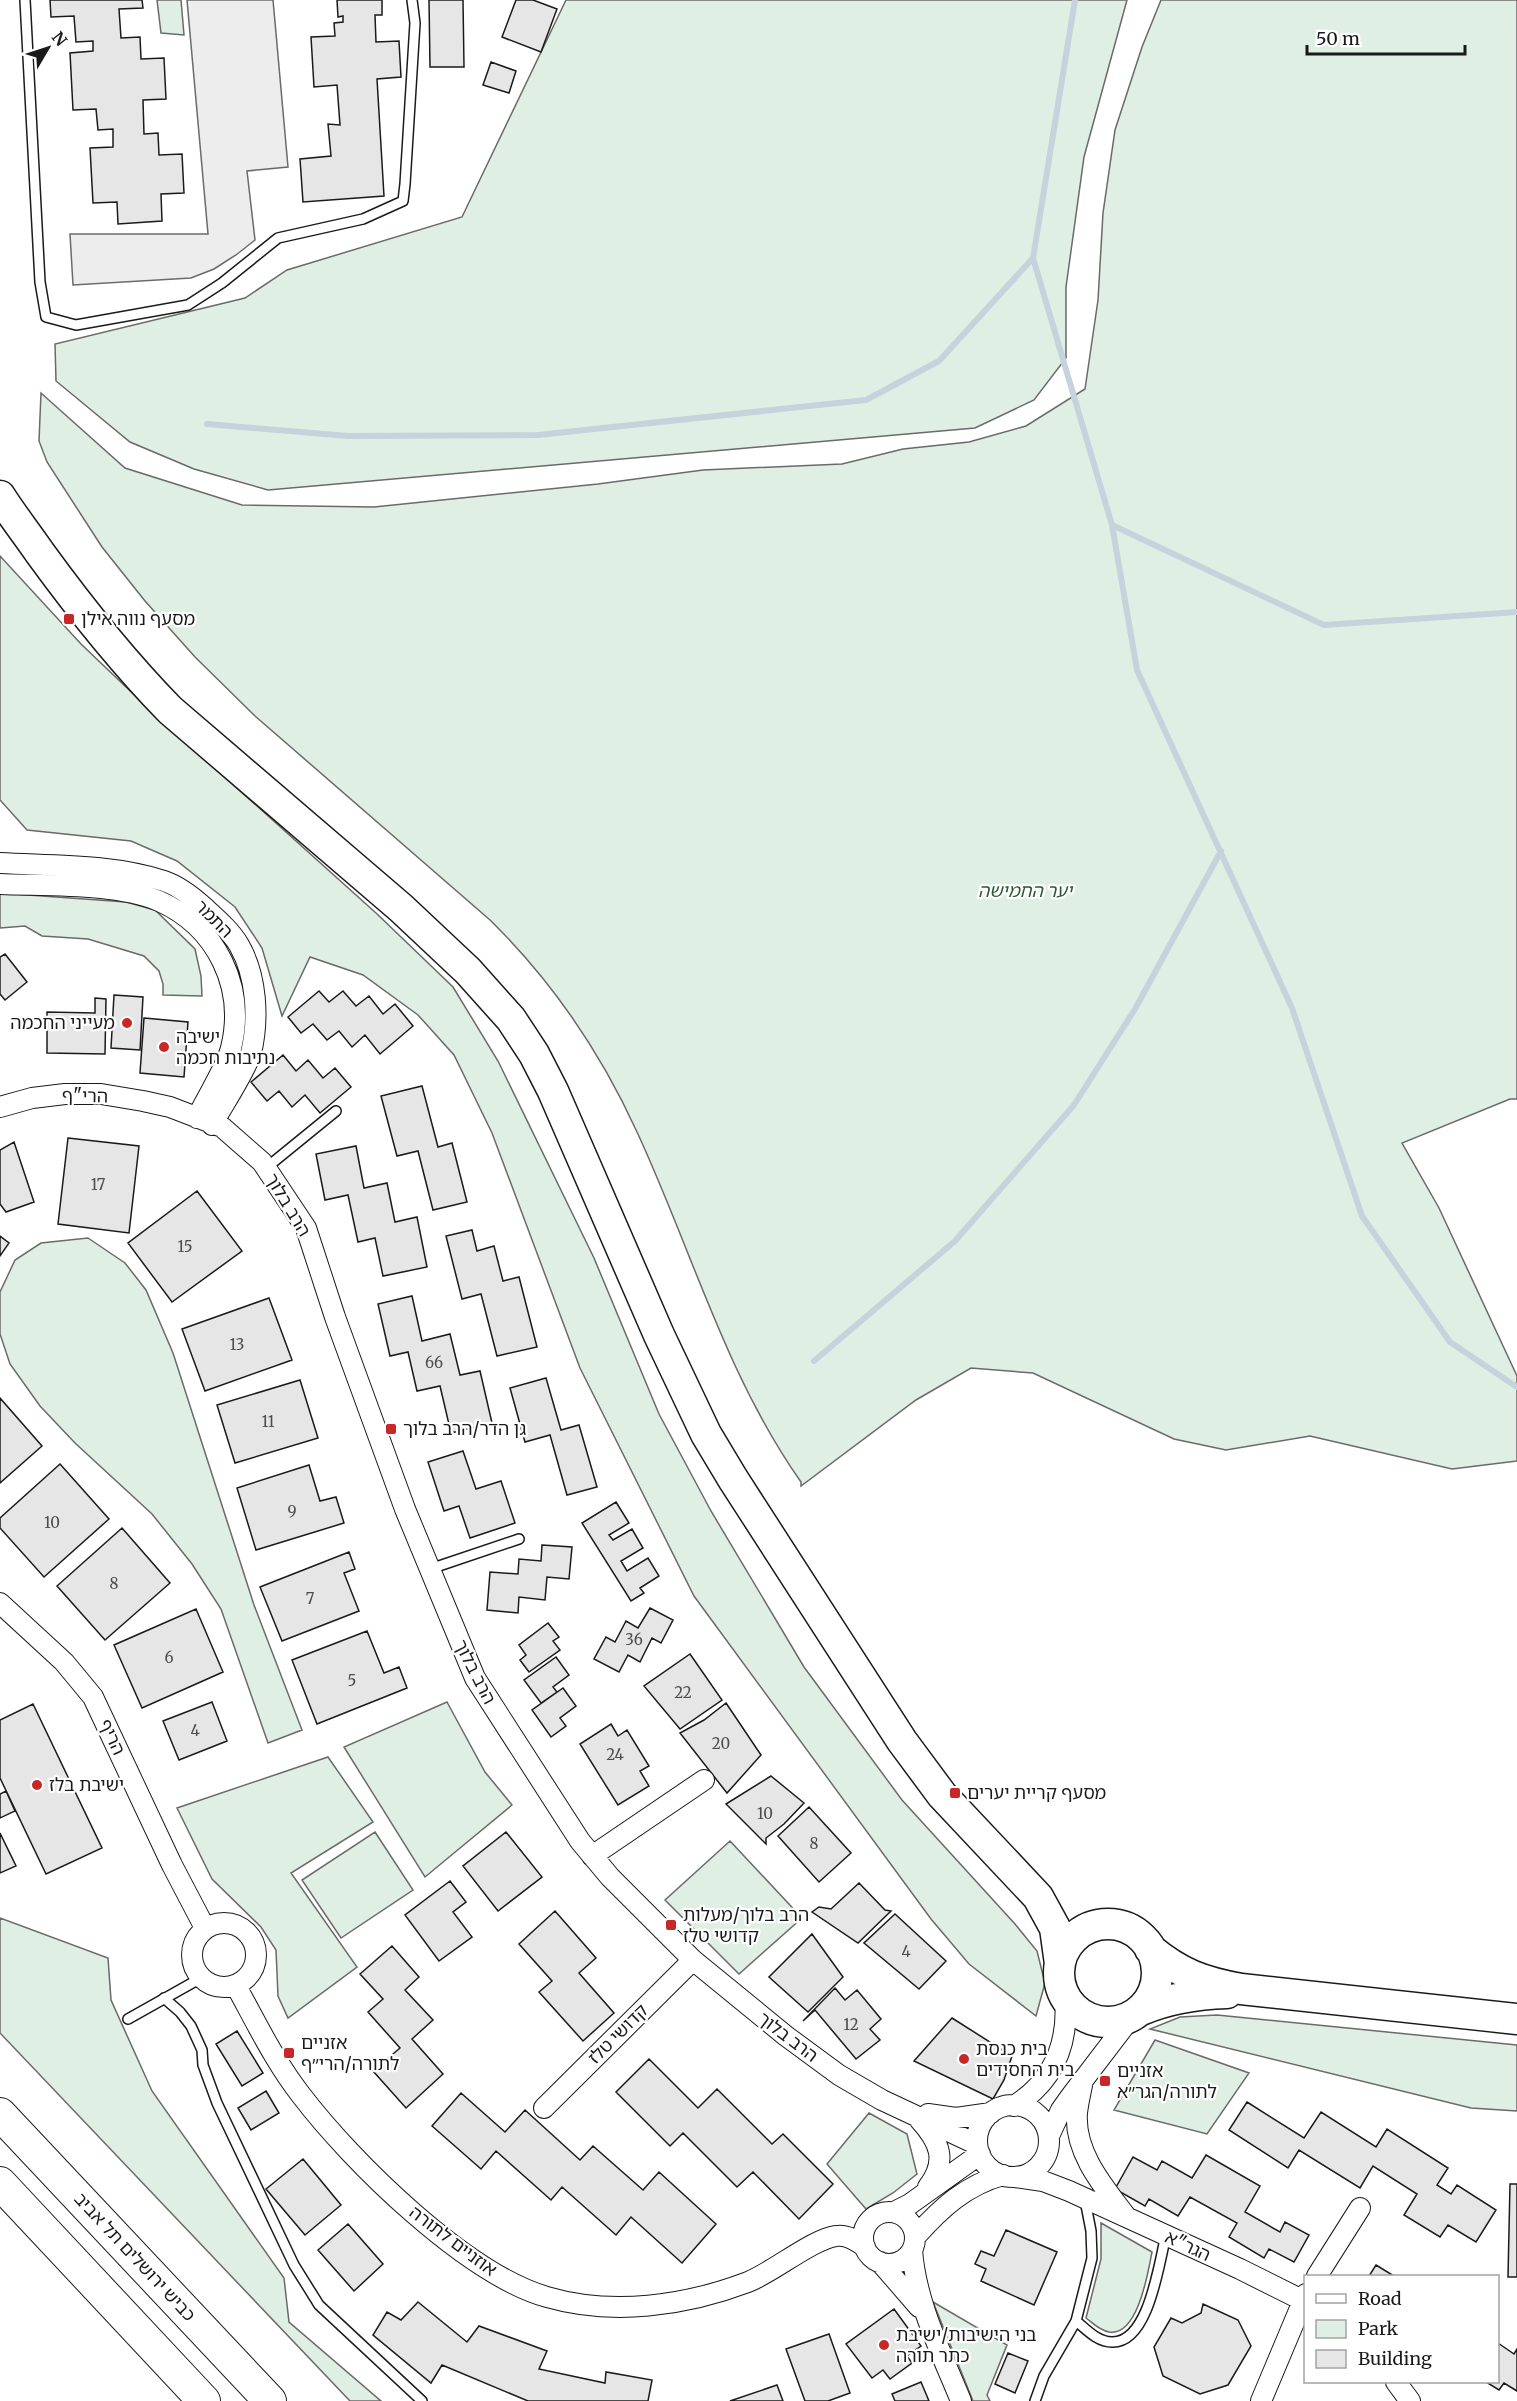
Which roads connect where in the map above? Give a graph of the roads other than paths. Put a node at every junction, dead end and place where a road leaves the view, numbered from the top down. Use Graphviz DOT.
graph roads {
  1 [pos="25,0"];
  2 [pos="412,0"];
  3 [pos="1,498"];
  4 [pos="0,863"];
  5 [pos="0,884"];
  6 [pos="0,1107"];
  7 [pos="170,1107"];
  8 [pos="336,1111"];
  9 [pos="204,1121"];
  10 [pos="266,1168"];
  11 [pos="519,1539"];
  12 [pos="430,1569"];
  13 [pos="0,1603"];
  14 [pos="704,1780"];
  15 [pos="592,1856"];
  16 [pos="1021,1879"];
  17 [pos="1108,1924"];
  18 [pos="205,1928"];
  19 [pos="1150,1948"];
  20 [pos="693,1960"];
  21 [pos="1060,1964"];
  22 [pos="201,1978"];
  23 [pos="236,1986"];
  24 [pos="1266,1991"];
  25 [pos="1065,1997"];
  26 [pos="164,1998"];
  27 [pos="1136,2013"];
  28 [pos="128,2019"];
  29 [pos="1517,2019"];
  30 [pos="1083,2080"];
  31 [pos="1014,2106"];
  32 [pos="544,2108"];
  33 [pos="899,2108"];
  34 [pos="991,2113"];
  35 [pos="0,2114"];
  36 [pos="917,2116"];
  37 [pos="1049,2136"];
  38 [pos="978,2149"];
  39 [pos="1045,2160"];
  40 [pos="1009,2176"];
  41 [pos="0,2183"];
  42 [pos="1077,2194"];
  43 [pos="921,2196"];
  44 [pos="1360,2208"];
  45 [pos="894,2212"];
  46 [pos="1126,2217"];
  47 [pos="1166,2235"];
  48 [pos="914,2243"];
  49 [pos="865,2247"];
  50 [pos="880,2262"];
  51 [pos="1318,2275"];
  52 [pos="1304,2299"];
  53 [pos="926,2316"];
  54 [pos="1076,2321"];
  55 [pos="1397,2383"];
  56 [pos="204,2401"];
  57 [pos="270,2401"];
  58 [pos="422,2401"];
  59 [pos="961,2401"];
  60 [pos="1035,2401"];
  61 [pos="1261,2401"];
  62 [pos="1410,2401"];
  1 -- 2 [label="lane"];
  3 -- 16 [label="main road"];
  4 -- 9 [label="street, התמר"];
  5 -- 9 [label="street, התמר"];
  6 -- 7 [label="street, הרי\"ף"];
  7 -- 9 [label="street, הרב בלוך"];
  8 -- 10 [label="lane"];
  9 -- 10 [label="street, הרב בלוך"];
  10 -- 12 [label="street, הרב בלוך"];
  11 -- 12 [label="lane"];
  12 -- 15 [label="street, הרב בלוך"];
  13 -- 18 [label="street, הריף"];
  14 -- 15 [label="street"];
  15 -- 20 [label="street, הרב בלוך"];
  16 -- 17 [label="main road"];
  16 -- 21 [label="main road"];
  17 -- 19 [label="main road"];
  17 -- 21 [label="main road"];
  18 -- 22 [label="street"];
  18 -- 23 [label="street"];
  19 -- 24 [label="main road"];
  19 -- 27 [label="main road"];
  20 -- 32 [label="street, קדושי טלז"];
  20 -- 33 [label="street, הרב בלוך"];
  21 -- 25 [label="main road"];
  22 -- 23 [label="street"];
  22 -- 26 [label="lane"];
  23 -- 49 [label="street, אוזניים לתורה"];
  24 -- 27 [label="main road"];
  24 -- 29 [label="main road"];
  25 -- 27 [label="main road"];
  25 -- 31 [label="street"];
  26 -- 28 [label="lane"];
  26 -- 58 [label="lane"];
  27 -- 30 [label="street"];
  30 -- 37 [label="street"];
  30 -- 46 [label="street"];
  31 -- 34 [label="street"];
  31 -- 37 [label="street"];
  33 -- 34 [label="street, הרב בלוך"];
  33 -- 36 [label="street, הרב בלוך"];
  34 -- 38 [label="street"];
  35 -- 57 [label="highway, כביש ירושלים תל אביב"];
  36 -- 38 [label="street, הרב בלוך"];
  36 -- 43 [label="street"];
  37 -- 39 [label="street"];
  38 -- 40 [label="street"];
  38 -- 43 [label="street"];
  39 -- 40 [label="street"];
  39 -- 42 [label="street, הגר\"א"];
  40 -- 42 [label="street, הגר\"א"];
  40 -- 48 [label="street"];
  41 -- 56 [label="highway"];
  42 -- 46 [label="street, הגר\"א"];
  42 -- 54 [label="lane"];
  43 -- 45 [label="street"];
  44 -- 51 [label="street"];
  45 -- 48 [label="street"];
  45 -- 49 [label="street"];
  46 -- 47 [label="street, הגר\"א"];
  47 -- 52 [label="street, הגר\"א"];
  47 -- 54 [label="lane"];
  48 -- 50 [label="street"];
  48 -- 53 [label="street"];
  49 -- 50 [label="street"];
  50 -- 53 [label="street"];
  52 -- 61 [label="street"];
  53 -- 59 [label="street"];
  54 -- 60 [label="lane"];
  55 -- 62 [label="street"];
}
